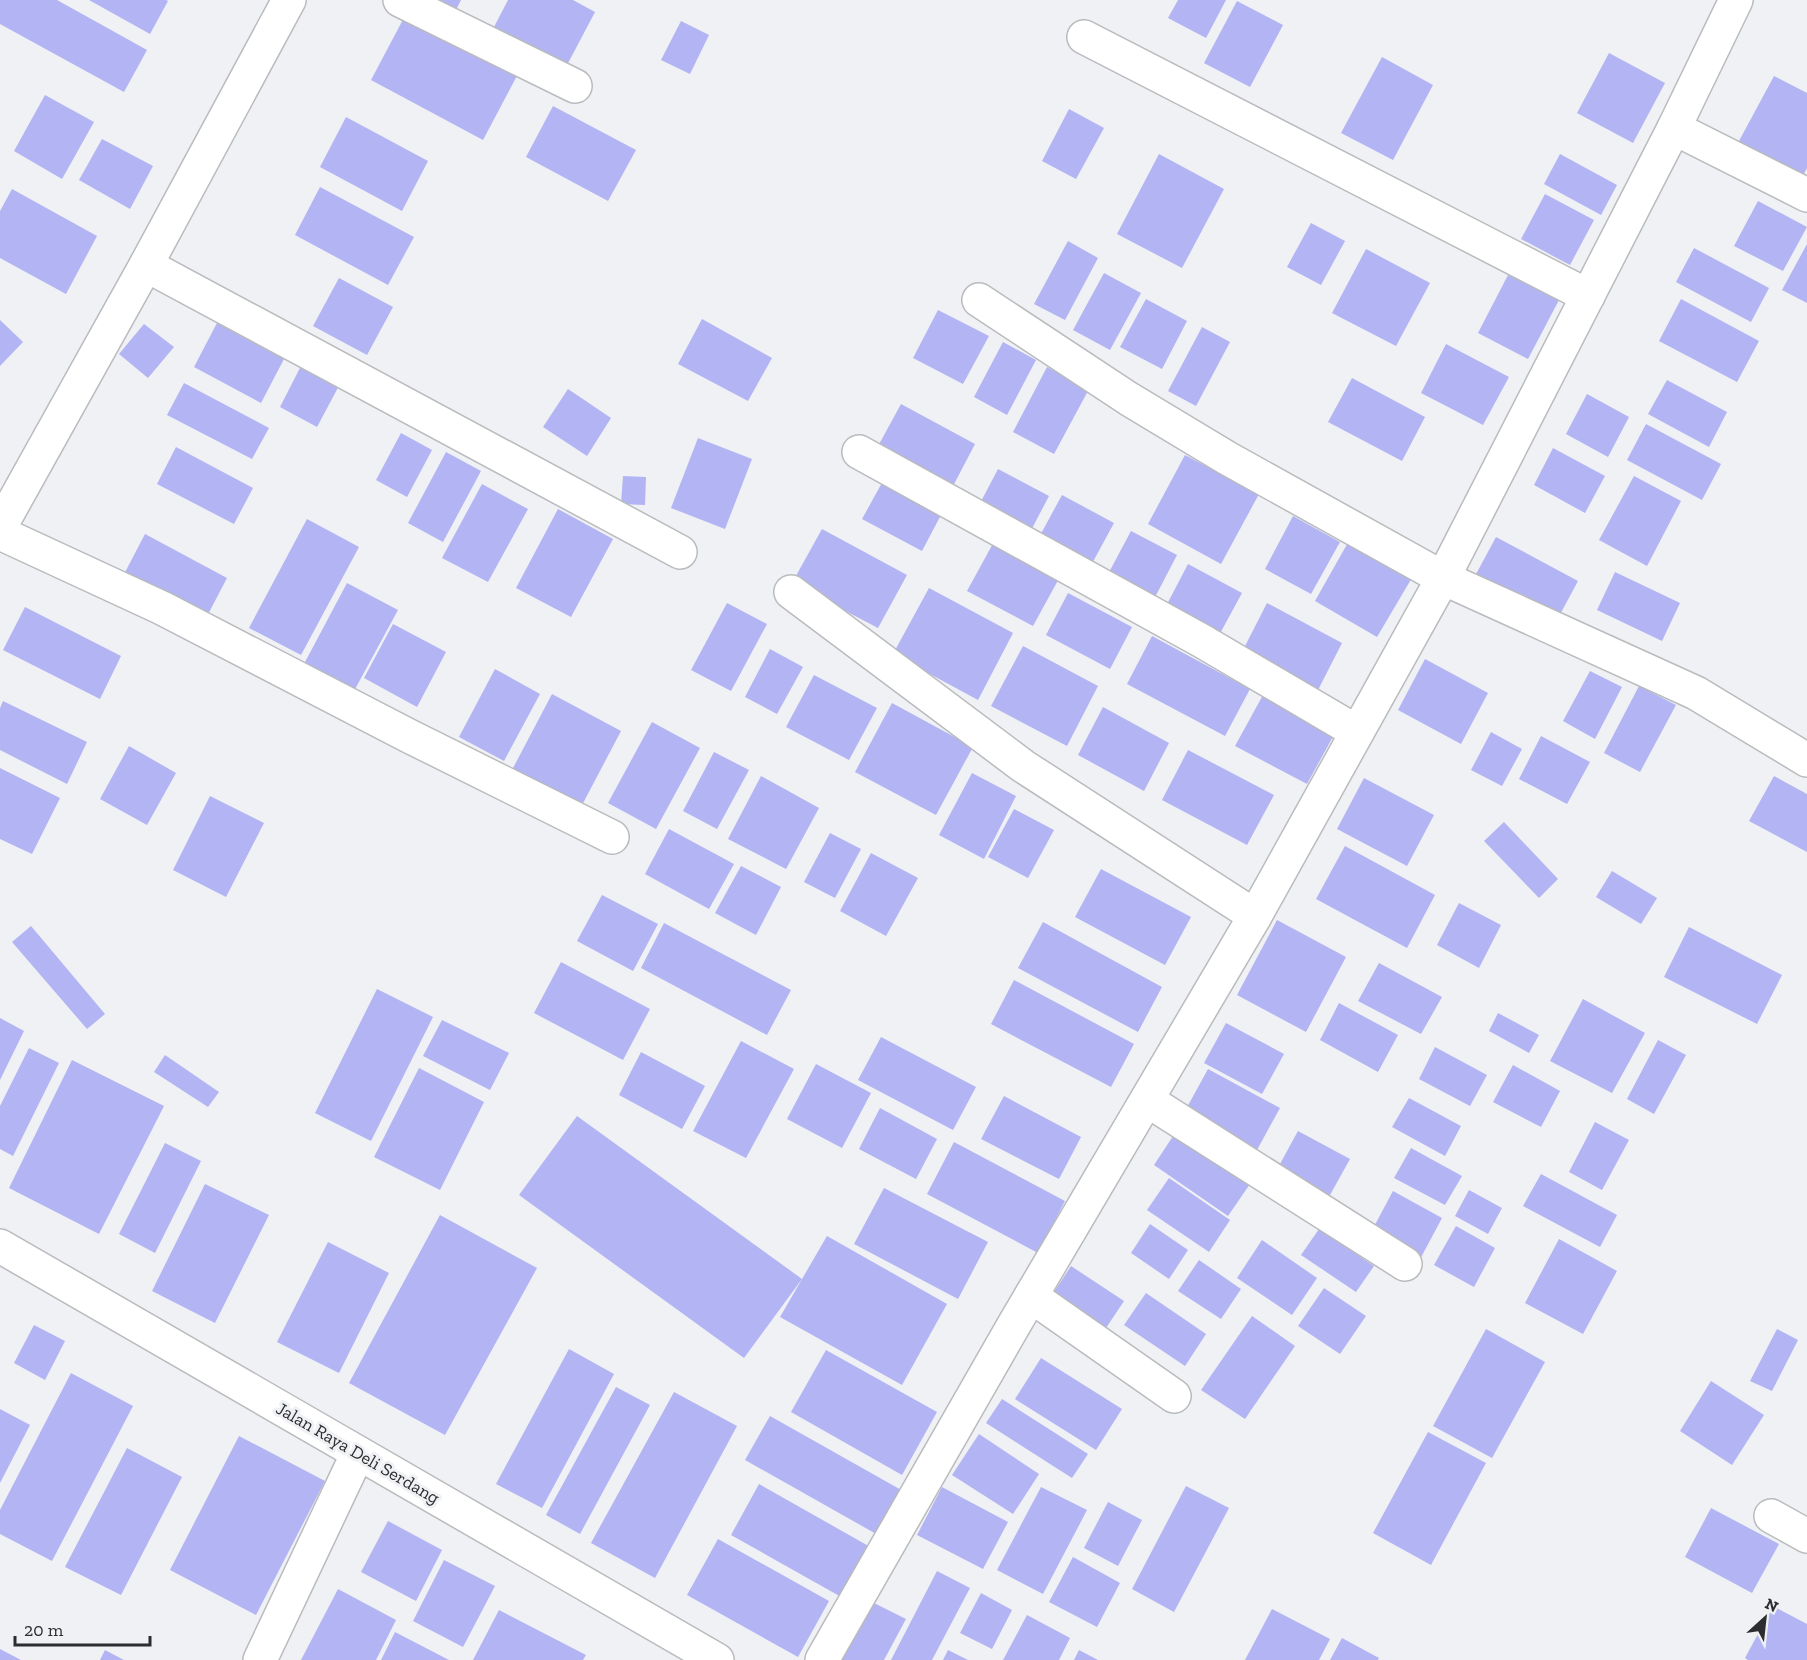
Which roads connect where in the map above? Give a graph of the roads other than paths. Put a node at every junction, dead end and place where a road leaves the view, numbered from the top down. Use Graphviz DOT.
graph roads {
  1 [pos="289,0"];
  2 [pos="400,0"];
  3 [pos="1737,0"];
  4 [pos="1084,38"];
  5 [pos="575,86"];
  6 [pos="1674,128"];
  7 [pos="1807,195"];
  8 [pos="146,265"];
  9 [pos="1588,296"];
  10 [pos="979,300"];
  11 [pos="858,452"];
  12 [pos="0,527"];
  13 [pos="0,533"];
  14 [pos="680,552"];
  15 [pos="1443,578"];
  16 [pos="791,592"];
  17 [pos="1357,732"];
  18 [pos="1807,760"];
  19 [pos="612,837"];
  20 [pos="1254,916"];
  21 [pos="1147,1100"];
  22 [pos="0,1246"];
  23 [pos="1405,1264"];
  24 [pos="1032,1296"];
  25 [pos="1174,1396"];
  26 [pos="358,1453"];
  27 [pos="1771,1516"];
  28 [pos="1807,1536"];
  29 [pos="260,1660"];
  30 [pos="717,1660"];
  31 [pos="822,1660"];
  1 -- 8 [label="street"];
  2 -- 5 [label="street"];
  3 -- 6 [label="street"];
  4 -- 9 [label="street"];
  6 -- 7 [label="street"];
  6 -- 9 [label="street"];
  8 -- 12 [label="street"];
  8 -- 14 [label="street"];
  9 -- 15 [label="street"];
  10 -- 15 [label="street"];
  11 -- 17 [label="street"];
  13 -- 19 [label="street"];
  15 -- 17 [label="street"];
  15 -- 18 [label="street"];
  16 -- 20 [label="street"];
  17 -- 20 [label="street"];
  20 -- 21 [label="street"];
  21 -- 23 [label="street"];
  21 -- 24 [label="street"];
  22 -- 26 [label="street, Jalan Raya Deli Serdang"];
  24 -- 25 [label="street"];
  24 -- 31 [label="street"];
  26 -- 29 [label="street"];
  26 -- 30 [label="street, Jalan Raya Deli Serdang"];
  27 -- 28 [label="street"];
}
